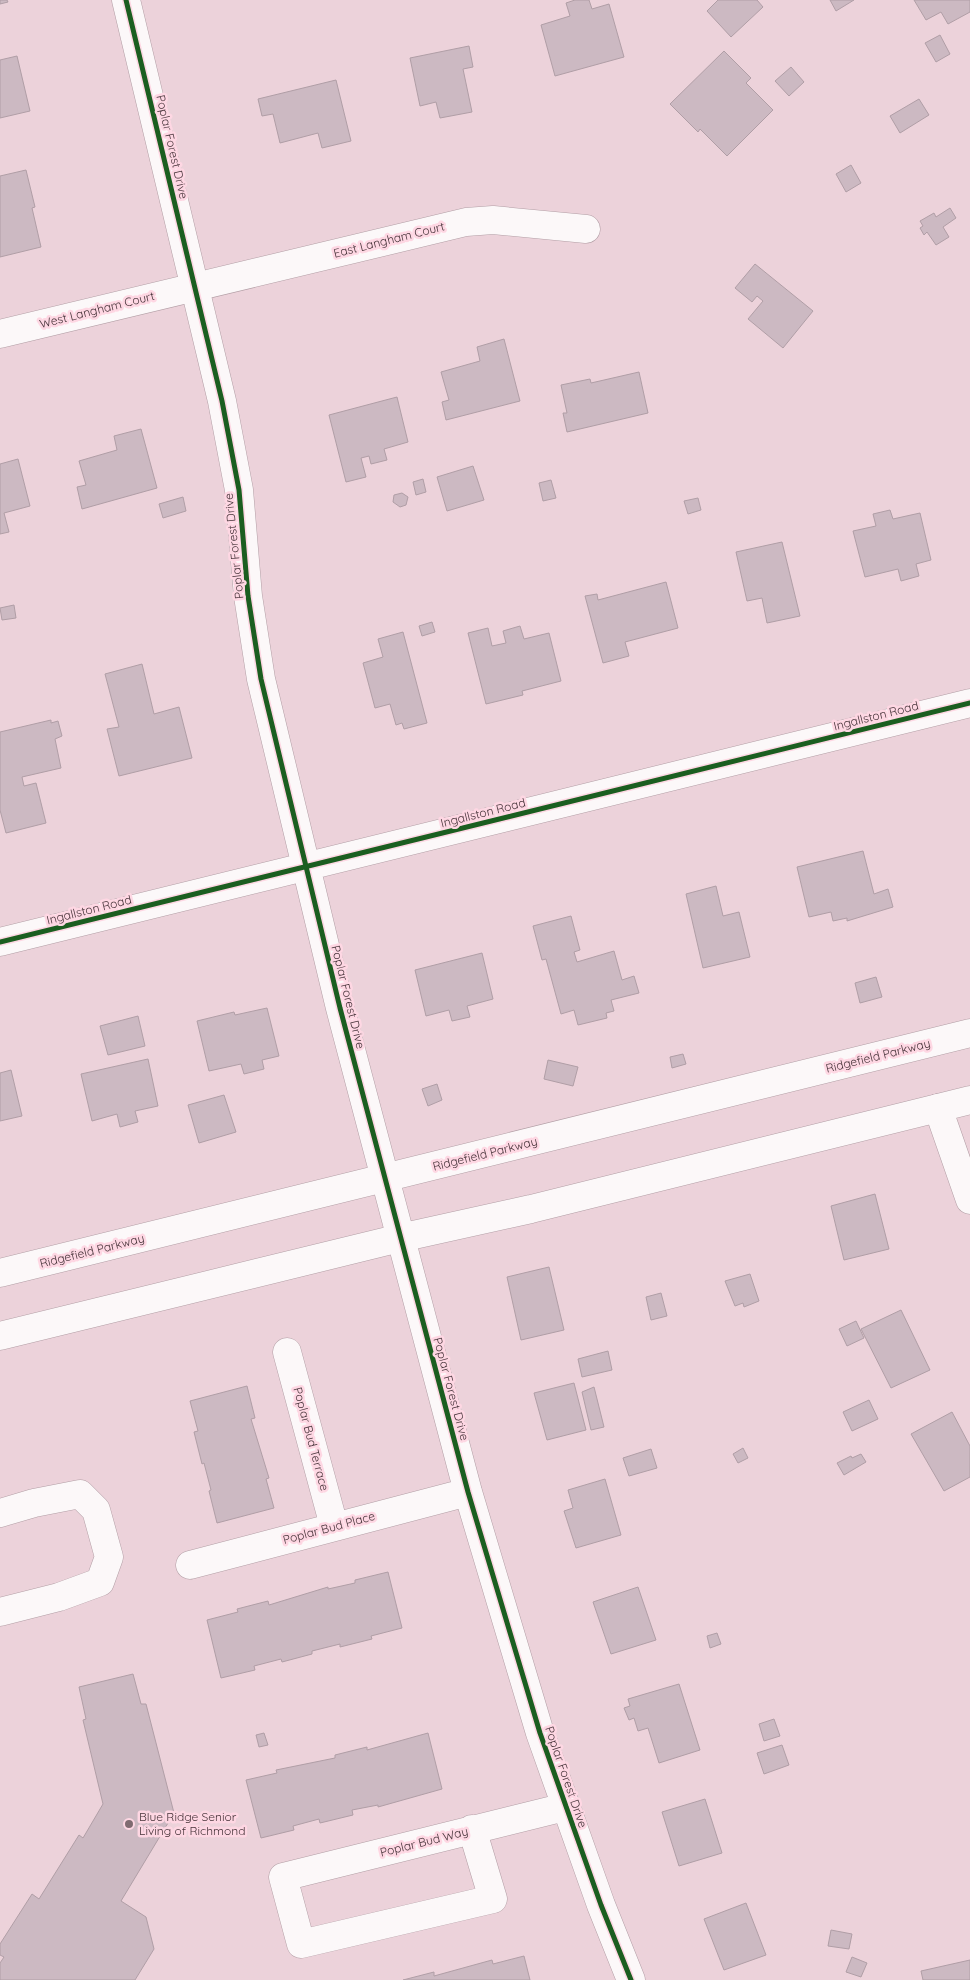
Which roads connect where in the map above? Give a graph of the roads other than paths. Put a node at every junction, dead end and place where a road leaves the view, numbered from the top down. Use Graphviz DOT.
graph roads {
  1 [pos="126,0"];
  2 [pos="586,229"];
  3 [pos="195,286"];
  4 [pos="0,334"];
  5 [pos="970,703"];
  6 [pos="306,866"];
  7 [pos="0,942"];
  8 [pos="970,1033"];
  9 [pos="970,1100"];
  10 [pos="938,1108"];
  11 [pos="386,1178"];
  12 [pos="970,1200"];
  13 [pos="400,1238"];
  14 [pos="0,1273"];
  15 [pos="0,1336"];
  16 [pos="287,1352"];
  17 [pos="468,1492"];
  18 [pos="0,1513"];
  19 [pos="334,1526"];
  20 [pos="190,1565"];
  21 [pos="0,1612"];
  22 [pos="565,1807"];
  23 [pos="472,1829"];
  24 [pos="631,1980"];
  1 -- 3 [label="street, Poplar Forest Drive"];
  2 -- 3 [label="street, East Langham Court"];
  3 -- 4 [label="street, West Langham Court"];
  3 -- 6 [label="street, Poplar Forest Drive"];
  5 -- 6 [label="street, Ingallston Road"];
  6 -- 7 [label="street, Ingallston Road"];
  6 -- 11 [label="street, Poplar Forest Drive"];
  8 -- 11 [label="street, Ridgefield Parkway"];
  9 -- 10 [label="street"];
  10 -- 12 [label="street"];
  10 -- 13 [label="street"];
  11 -- 13 [label="street, Poplar Forest Drive"];
  11 -- 14 [label="street, Ridgefield Parkway"];
  13 -- 15 [label="street"];
  13 -- 17 [label="street, Poplar Forest Drive"];
  16 -- 19 [label="street, Poplar Bud Terrace"];
  17 -- 19 [label="street, Poplar Bud Place"];
  17 -- 22 [label="street, Poplar Forest Drive"];
  18 -- 21 [label="street"];
  19 -- 20 [label="street, Poplar Bud Place"];
  22 -- 23 [label="street, Poplar Bud Way"];
  22 -- 24 [label="street, Poplar Forest Drive"];
  23 -- 23 [label="street, Poplar Bud Way"];
}
